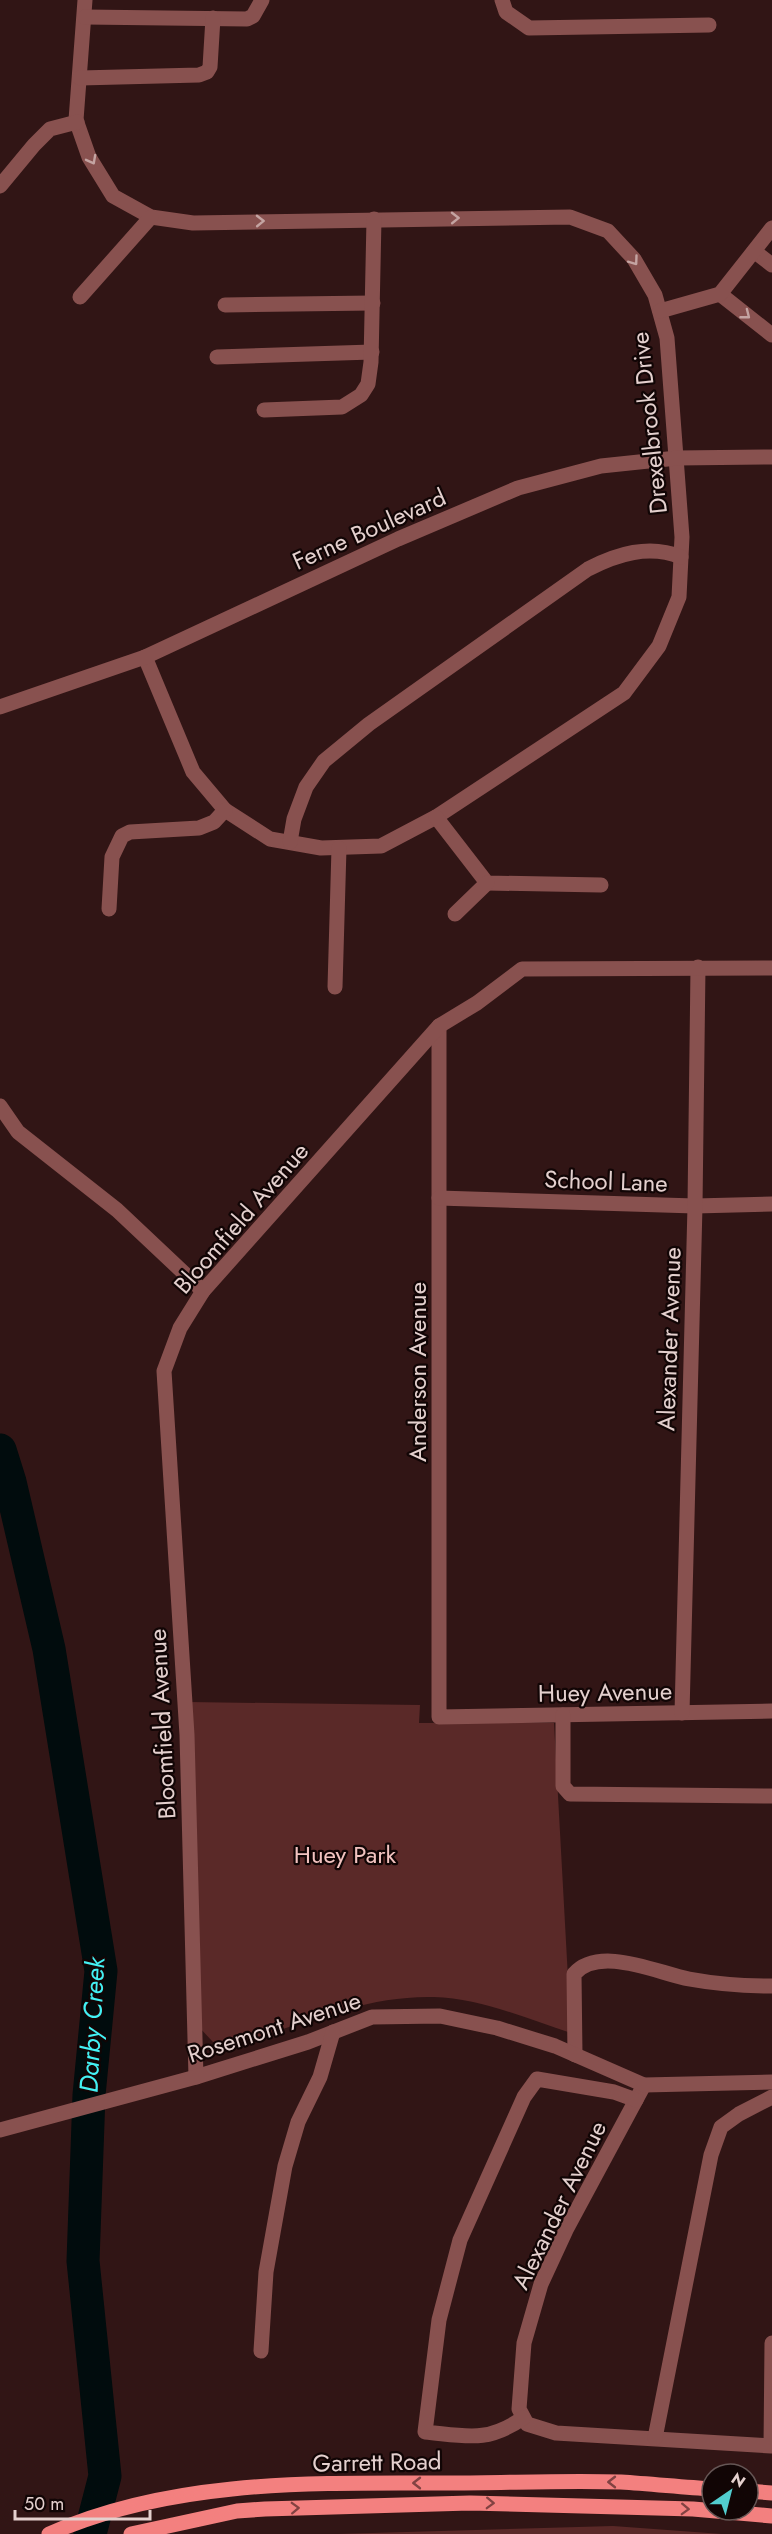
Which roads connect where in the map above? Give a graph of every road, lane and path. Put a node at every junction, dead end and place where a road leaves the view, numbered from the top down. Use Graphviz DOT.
graph roads {
  1 [pos="85,0"];
  2 [pos="261,0"];
  3 [pos="502,0"];
  4 [pos="85,17"];
  5 [pos="213,18"];
  6 [pos="709,25"];
  7 [pos="80,78"];
  8 [pos="77,122"];
  9 [pos="0,186"];
  10 [pos="150,218"];
  11 [pos="374,219"];
  12 [pos="772,228"];
  13 [pos="754,251"];
  14 [pos="772,266"];
  15 [pos="720,294"];
  16 [pos="80,297"];
  17 [pos="373,303"];
  18 [pos="225,304"];
  19 [pos="660,312"];
  20 [pos="772,335"];
  21 [pos="372,352"];
  22 [pos="217,357"];
  23 [pos="264,410"];
  24 [pos="772,457"];
  25 [pos="677,458"];
  26 [pos="681,557"];
  27 [pos="145,657"];
  28 [pos="0,707"];
  29 [pos="225,810"];
  30 [pos="436,817"];
  31 [pos="290,842"];
  32 [pos="339,848"];
  33 [pos="487,883"];
  34 [pos="601,885"];
  35 [pos="109,909"];
  36 [pos="455,914"];
  37 [pos="698,967"];
  38 [pos="772,968"];
  39 [pos="335,987"];
  40 [pos="439,1026"];
  41 [pos="0,1106"];
  42 [pos="439,1198"];
  43 [pos="772,1204"];
  44 [pos="695,1206"];
  45 [pos="203,1291"];
  46 [pos="772,1711"];
  47 [pos="682,1713"];
  48 [pos="563,1715"];
  49 [pos="439,1717"];
  50 [pos="772,1796"];
  51 [pos="772,1986"];
  52 [pos="333,2032"];
  53 [pos="574,2055"];
  54 [pos="196,2077"];
  55 [pos="772,2082"];
  56 [pos="644,2085"];
  57 [pos="772,2097"];
  58 [pos="636,2100"];
  59 [pos="0,2130"];
  60 [pos="772,2343"];
  61 [pos="261,2351"];
  62 [pos="523,2418"];
  63 [pos="655,2439"];
  64 [pos="771,2446"];
  65 [pos="700,2488"];
  66 [pos="772,2516"];
  67 [pos="49,2534"];
  68 [pos="131,2534"];
  1 -- 4 [label="street, Drexelbrook Drive"];
  2 -- 5 [label="street"];
  3 -- 6 [label="street"];
  4 -- 5 [label="street"];
  4 -- 7 [label="street, Drexelbrook Drive"];
  5 -- 7 [label="street"];
  7 -- 8 [label="street, Drexelbrook Drive"];
  8 -- 9 [label="street"];
  8 -- 10 [label="street, Drexelbrook Drive, one-way"];
  10 -- 11 [label="street, Drexelbrook Drive, one-way"];
  10 -- 16 [label="street"];
  11 -- 17 [label="street"];
  11 -- 19 [label="street, Drexelbrook Drive, one-way"];
  12 -- 13 [label="street"];
  13 -- 14 [label="street"];
  13 -- 15 [label="street"];
  15 -- 19 [label="street"];
  15 -- 20 [label="street, one-way"];
  17 -- 18 [label="street"];
  17 -- 21 [label="street"];
  19 -- 25 [label="street, Drexelbrook Drive"];
  21 -- 22 [label="street"];
  21 -- 23 [label="street"];
  24 -- 25 [label="street, Ferne Boulevard"];
  25 -- 26 [label="street, Drexelbrook Drive"];
  25 -- 27 [label="street, Ferne Boulevard"];
  26 -- 30 [label="street, Drexelbrook Drive"];
  26 -- 31 [label="street"];
  27 -- 28 [label="street, Ferne Boulevard"];
  27 -- 29 [label="street, Drexelbrook Drive"];
  29 -- 31 [label="street, Drexelbrook Drive"];
  29 -- 35 [label="street"];
  30 -- 32 [label="street, Drexelbrook Drive"];
  30 -- 33 [label="street"];
  31 -- 32 [label="street, Drexelbrook Drive"];
  32 -- 39 [label="street"];
  33 -- 34 [label="street"];
  33 -- 36 [label="street"];
  37 -- 38 [label="street, Bloomfield Avenue"];
  37 -- 40 [label="street, Bloomfield Avenue"];
  37 -- 44 [label="street, Alexander Avenue"];
  40 -- 42 [label="street, Anderson Avenue"];
  40 -- 45 [label="street, Bloomfield Avenue"];
  41 -- 45 [label="street"];
  42 -- 44 [label="street, School Lane"];
  42 -- 49 [label="street, Anderson Avenue"];
  43 -- 44 [label="street, School Lane"];
  44 -- 47 [label="street, Alexander Avenue"];
  45 -- 54 [label="street, Bloomfield Avenue"];
  46 -- 47 [label="street, Huey Avenue"];
  47 -- 48 [label="street, Huey Avenue"];
  48 -- 49 [label="street, Huey Avenue"];
  48 -- 50 [label="street"];
  51 -- 53 [label="street"];
  52 -- 53 [label="street, Rosemont Avenue"];
  52 -- 54 [label="street, Rosemont Avenue"];
  52 -- 61 [label="street"];
  53 -- 56 [label="street, Rosemont Avenue"];
  54 -- 59 [label="street, Rosemont Avenue"];
  55 -- 56 [label="street, Rosemont Avenue"];
  56 -- 58 [label="street, Alexander Avenue"];
  57 -- 63 [label="street"];
  58 -- 62 [label="street, Alexander Avenue"];
  58 -- 62 [label="street"];
  60 -- 64 [label="street"];
  62 -- 63 [label="street"];
  63 -- 64 [label="street"];
  65 -- 67 [label="main road, Garrett Road, one-way"];
  68 -- 66 [label="main road, Garrett Road, one-way"];
}
